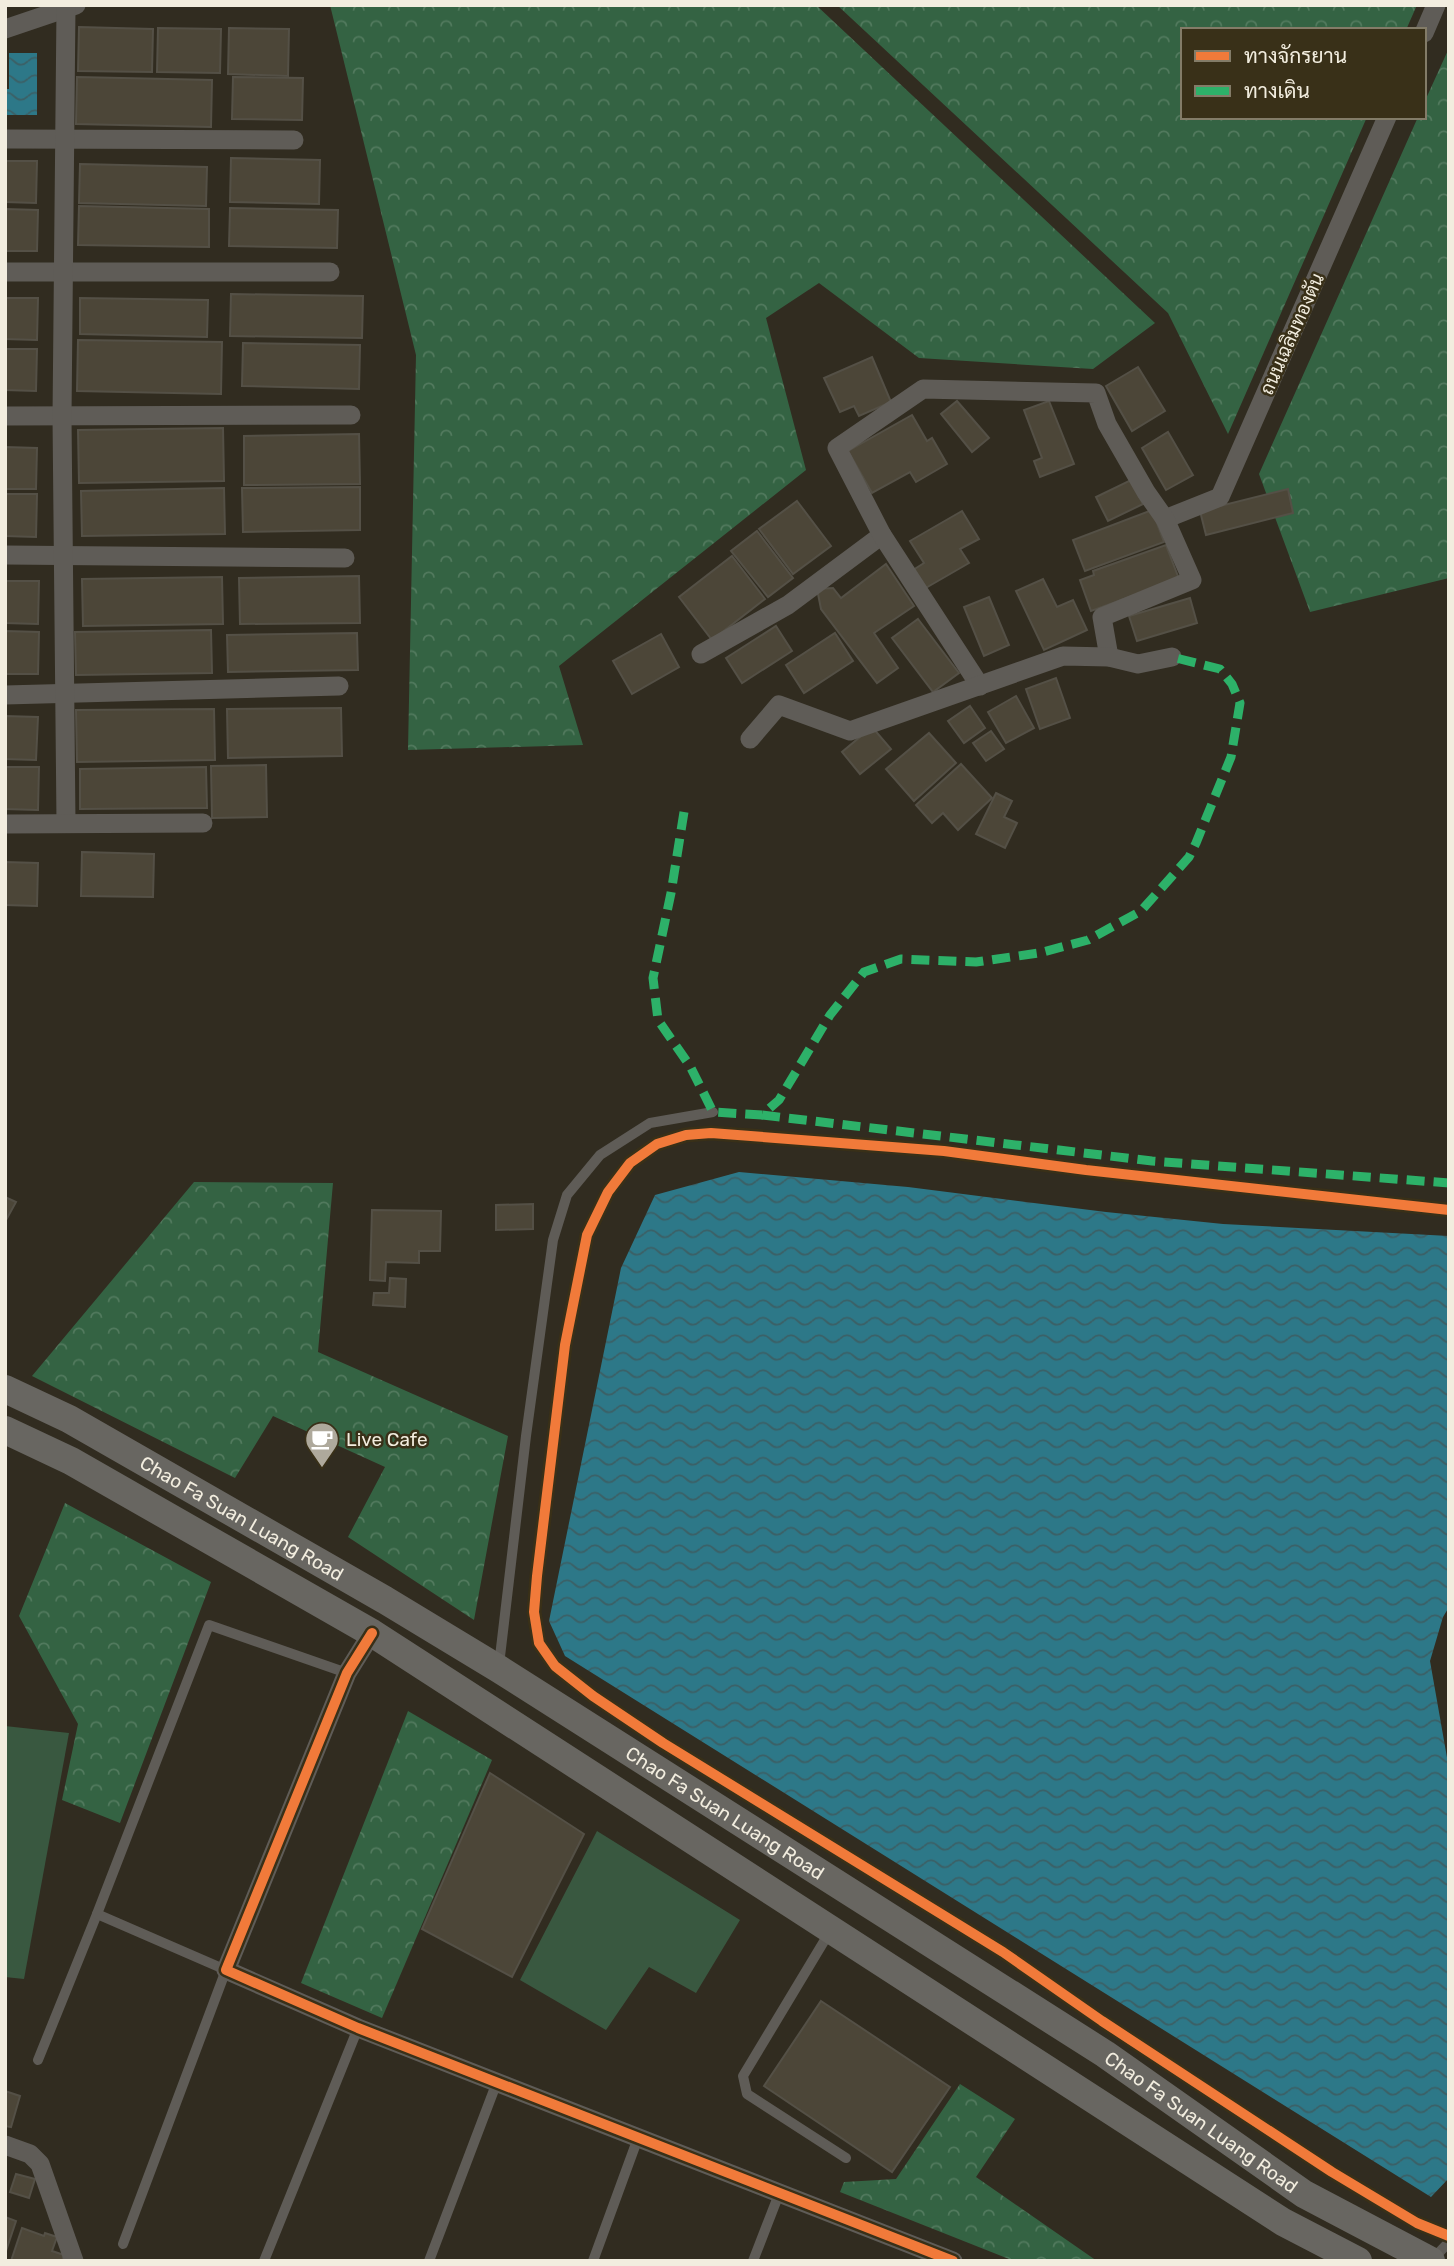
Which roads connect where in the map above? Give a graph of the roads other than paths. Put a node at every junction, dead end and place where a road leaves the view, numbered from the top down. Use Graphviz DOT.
graph roads {
  1 [pos="1436,5"];
  2 [pos="71,6"];
  3 [pos="1426,28"];
  4 [pos="5,29"];
  5 [pos="1386,119"];
  6 [pos="64,138"];
  7 [pos="5,139"];
  8 [pos="294,140"];
  9 [pos="5,272"];
  10 [pos="330,272"];
  11 [pos="63,273"];
  12 [pos="351,415"];
  13 [pos="5,416"];
  14 [pos="62,417"];
  15 [pos="1165,519"];
  16 [pos="882,534"];
  17 [pos="64,554"];
  18 [pos="5,555"];
  19 [pos="345,558"];
  20 [pos="702,654"];
  21 [pos="1109,657"];
  22 [pos="1172,657"];
  23 [pos="339,686"];
  24 [pos="980,686"];
  25 [pos="5,695"];
  26 [pos="64,695"];
  27 [pos="750,739"];
  28 [pos="66,823"];
  29 [pos="5,824"];
  30 [pos="203,824"];
  31 [pos="713,1112"];
  32 [pos="5,1389"];
  33 [pos="5,1430"];
  34 [pos="372,1633"];
  35 [pos="499,1670"];
  36 [pos="347,1672"];
  37 [pos="97,1914"];
  38 [pos="831,1930"];
  39 [pos="226,1970"];
  40 [pos="358,2028"];
  41 [pos="1105,2054"];
  42 [pos="37,2060"];
  43 [pos="498,2081"];
  44 [pos="1079,2090"];
  45 [pos="638,2138"];
  46 [pos="5,2145"];
  47 [pos="846,2158"];
  48 [pos="779,2194"];
  49 [pos="1449,2242"];
  50 [pos="123,2244"];
  51 [pos="921,2255"];
  52 [pos="74,2261"];
  53 [pos="264,2261"];
  54 [pos="429,2261"];
  55 [pos="593,2261"];
  56 [pos="753,2261"];
  57 [pos="953,2261"];
  58 [pos="1358,2261"];
  59 [pos="1431,2261"];
  1 -- 3 [label="street"];
  2 -- 4 [label="street"];
  2 -- 6 [label="street"];
  5 -- 15 [label="street, ถนนเฉลิมทองตัน"];
  6 -- 7 [label="street"];
  6 -- 8 [label="street"];
  6 -- 11 [label="street"];
  9 -- 11 [label="street"];
  10 -- 11 [label="street"];
  11 -- 14 [label="street"];
  12 -- 14 [label="street"];
  13 -- 14 [label="street"];
  14 -- 17 [label="street"];
  15 -- 16 [label="street"];
  15 -- 21 [label="street"];
  16 -- 20 [label="street"];
  16 -- 24 [label="street"];
  17 -- 18 [label="street"];
  17 -- 19 [label="street"];
  17 -- 26 [label="street"];
  21 -- 22 [label="street"];
  21 -- 24 [label="street"];
  23 -- 26 [label="street"];
  24 -- 27 [label="street"];
  25 -- 26 [label="street"];
  26 -- 28 [label="street"];
  28 -- 29 [label="street"];
  28 -- 30 [label="street"];
  31 -- 35 [label="lane"];
  32 -- 35 [label="main road, Chao Fa Suan Luang Road"];
  33 -- 34 [label="main road, Chao Fa Suan Luang Road"];
  34 -- 36 [label="street"];
  34 -- 38 [label="main road, Chao Fa Suan Luang Road"];
  35 -- 41 [label="main road, Chao Fa Suan Luang Road"];
  36 -- 37 [label="lane"];
  36 -- 39 [label="street"];
  37 -- 39 [label="lane"];
  37 -- 42 [label="lane"];
  38 -- 44 [label="main road, Chao Fa Suan Luang Road"];
  38 -- 47 [label="lane"];
  39 -- 40 [label="street"];
  39 -- 50 [label="lane"];
  40 -- 43 [label="street"];
  40 -- 53 [label="lane"];
  41 -- 44 [label="main road"];
  41 -- 59 [label="main road, Chao Fa Suan Luang Road"];
  43 -- 45 [label="street"];
  43 -- 54 [label="lane"];
  44 -- 58 [label="main road, Chao Fa Suan Luang Road"];
  45 -- 48 [label="street"];
  45 -- 55 [label="lane"];
  46 -- 52 [label="street"];
  48 -- 51 [label="street"];
  48 -- 56 [label="lane"];
  49 -- 59 [label="lane"];
  51 -- 57 [label="street"];
}
